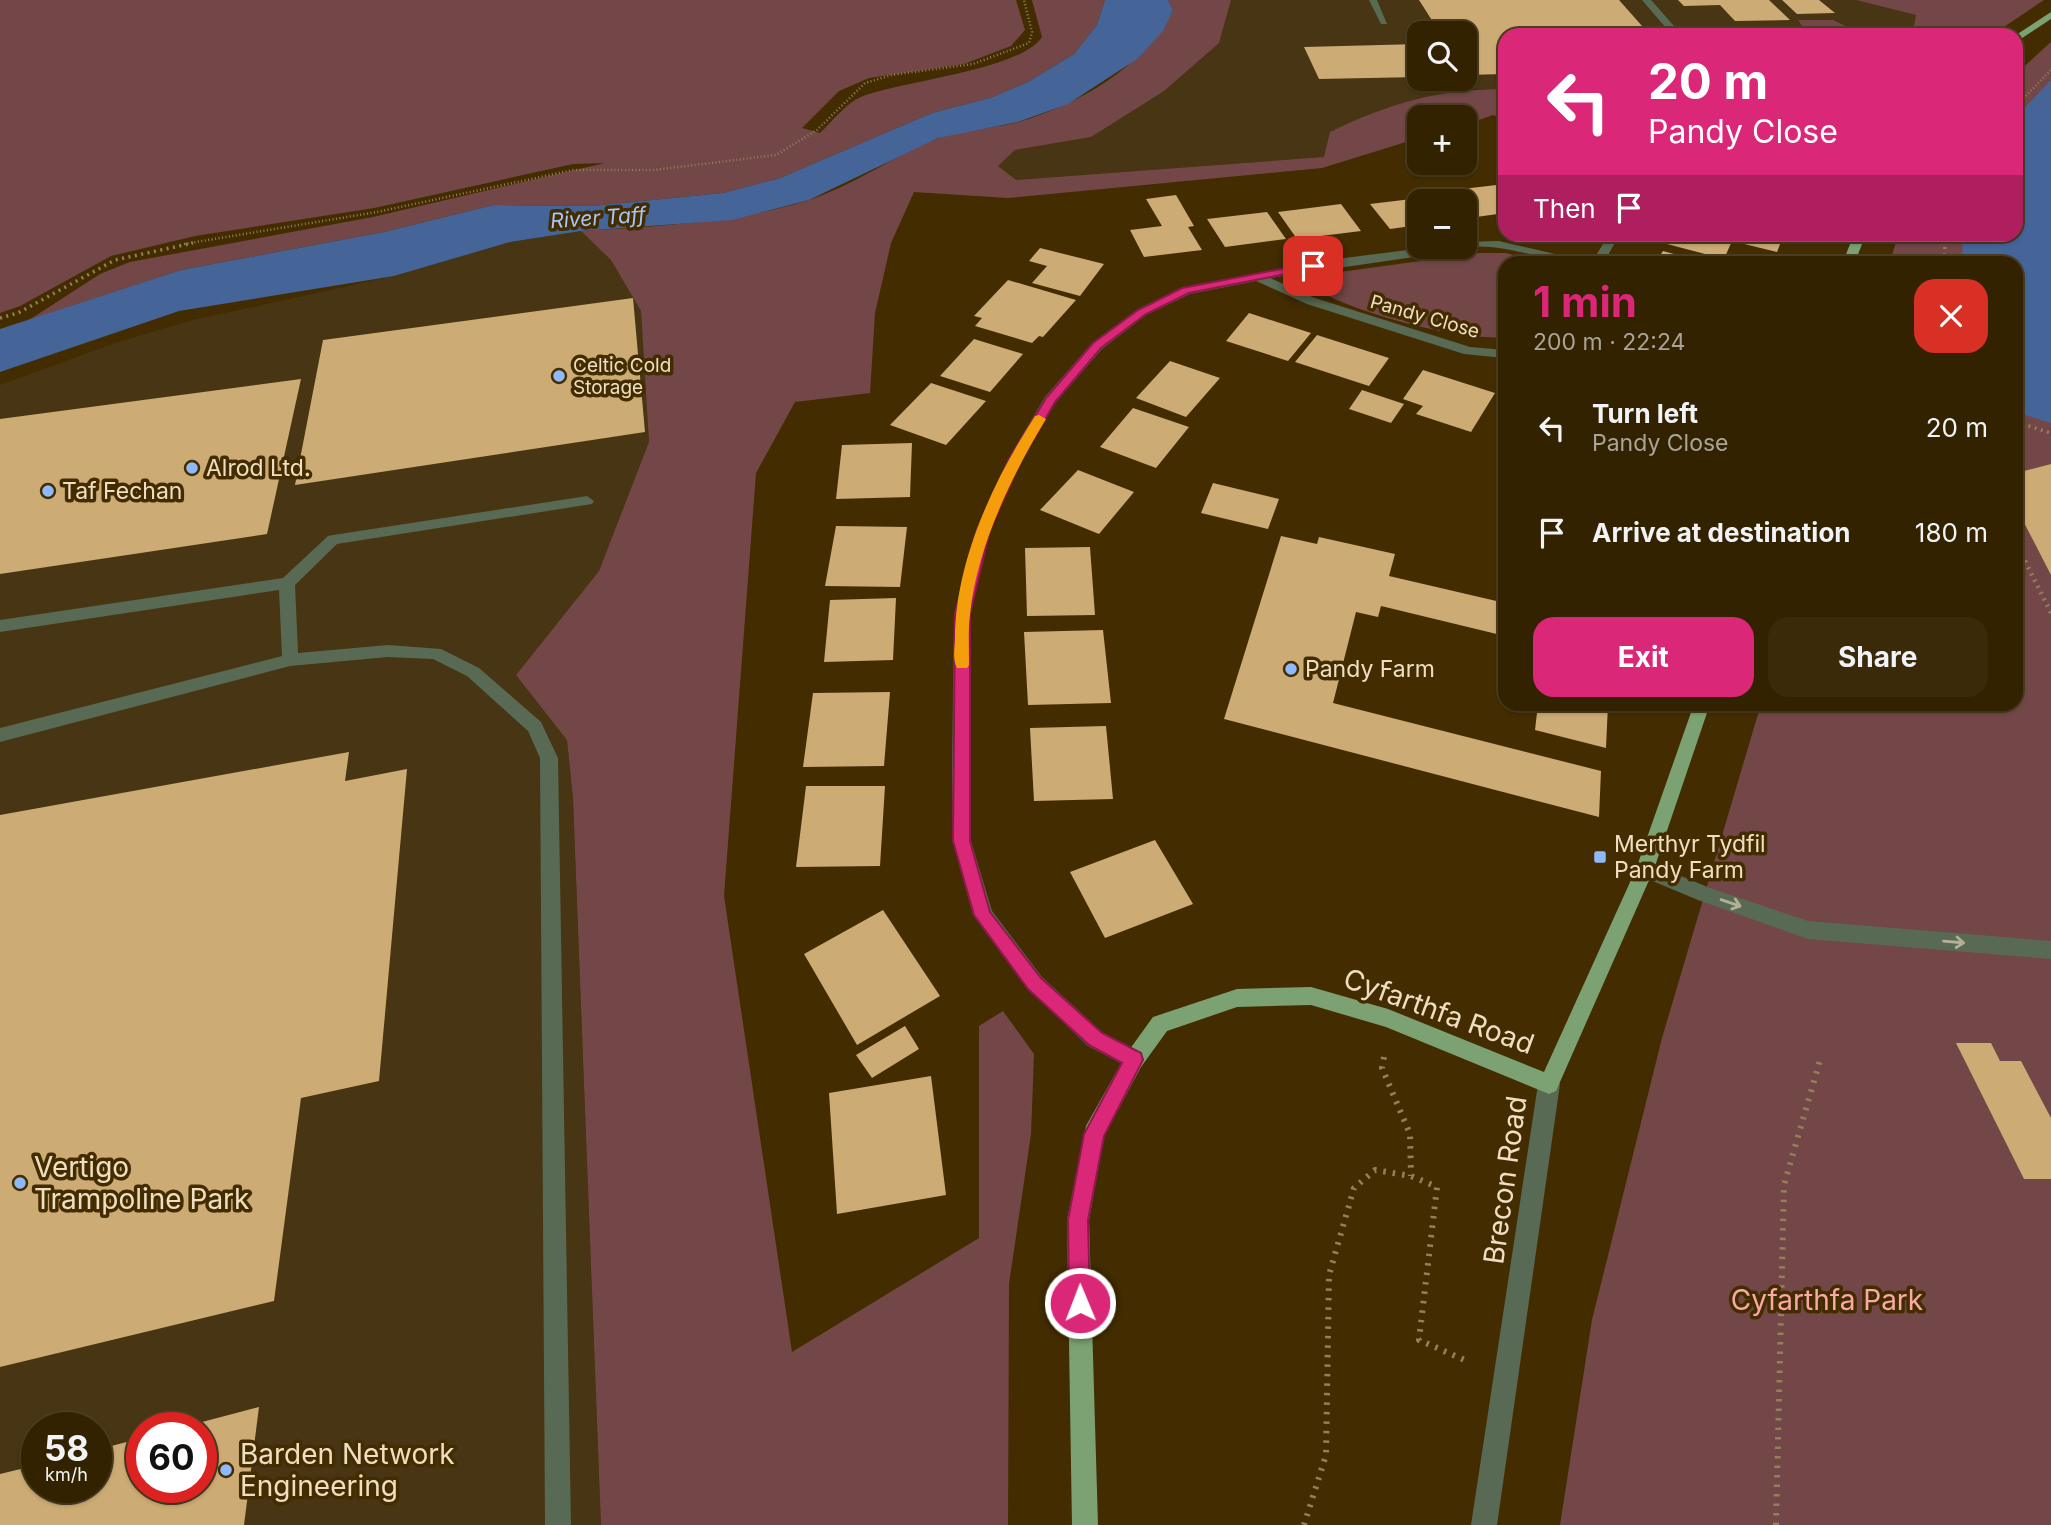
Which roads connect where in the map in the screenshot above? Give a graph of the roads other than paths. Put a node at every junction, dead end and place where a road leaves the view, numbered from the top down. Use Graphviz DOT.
graph roads {
  1 [pos="1373,0"];
  2 [pos="1646,0"];
  3 [pos="2051,15"];
  4 [pos="1384,22"];
  5 [pos="1671,28"];
  6 [pos="2023,34"];
  7 [pos="1477,245"];
  8 [pos="1407,253"];
  9 [pos="1555,256"];
  10 [pos="1258,277"];
  11 [pos="1498,353"];
  12 [pos="587,501"];
  13 [pos="287,583"];
  14 [pos="0,626"];
  15 [pos="290,660"];
  16 [pos="1700,711"];
  17 [pos="0,735"];
  18 [pos="1645,869"];
  19 [pos="2051,950"];
  20 [pos="1134,1060"];
  21 [pos="1549,1084"];
  22 [pos="558,1525"];
  23 [pos="1085,1525"];
  24 [pos="1484,1525"];
  1 -- 4 [label="street"];
  2 -- 5 [label="street"];
  3 -- 6 [label="main road"];
  7 -- 9 [label="street"];
  8 -- 10 [label="street, Pandy Close"];
  10 -- 11 [label="street, Pandy Close"];
  10 -- 20 [label="street, Pandy Close"];
  12 -- 13 [label="street"];
  13 -- 14 [label="street"];
  13 -- 15 [label="street"];
  15 -- 17 [label="street"];
  15 -- 22 [label="street"];
  16 -- 18 [label="main road, Brecon Road"];
  18 -- 19 [label="street, one-way"];
  18 -- 21 [label="main road, Brecon Road"];
  20 -- 21 [label="main road, Cyfarthfa Road"];
  20 -- 23 [label="main road, Cyfarthfa Road"];
  21 -- 24 [label="street, Brecon Road"];
}
